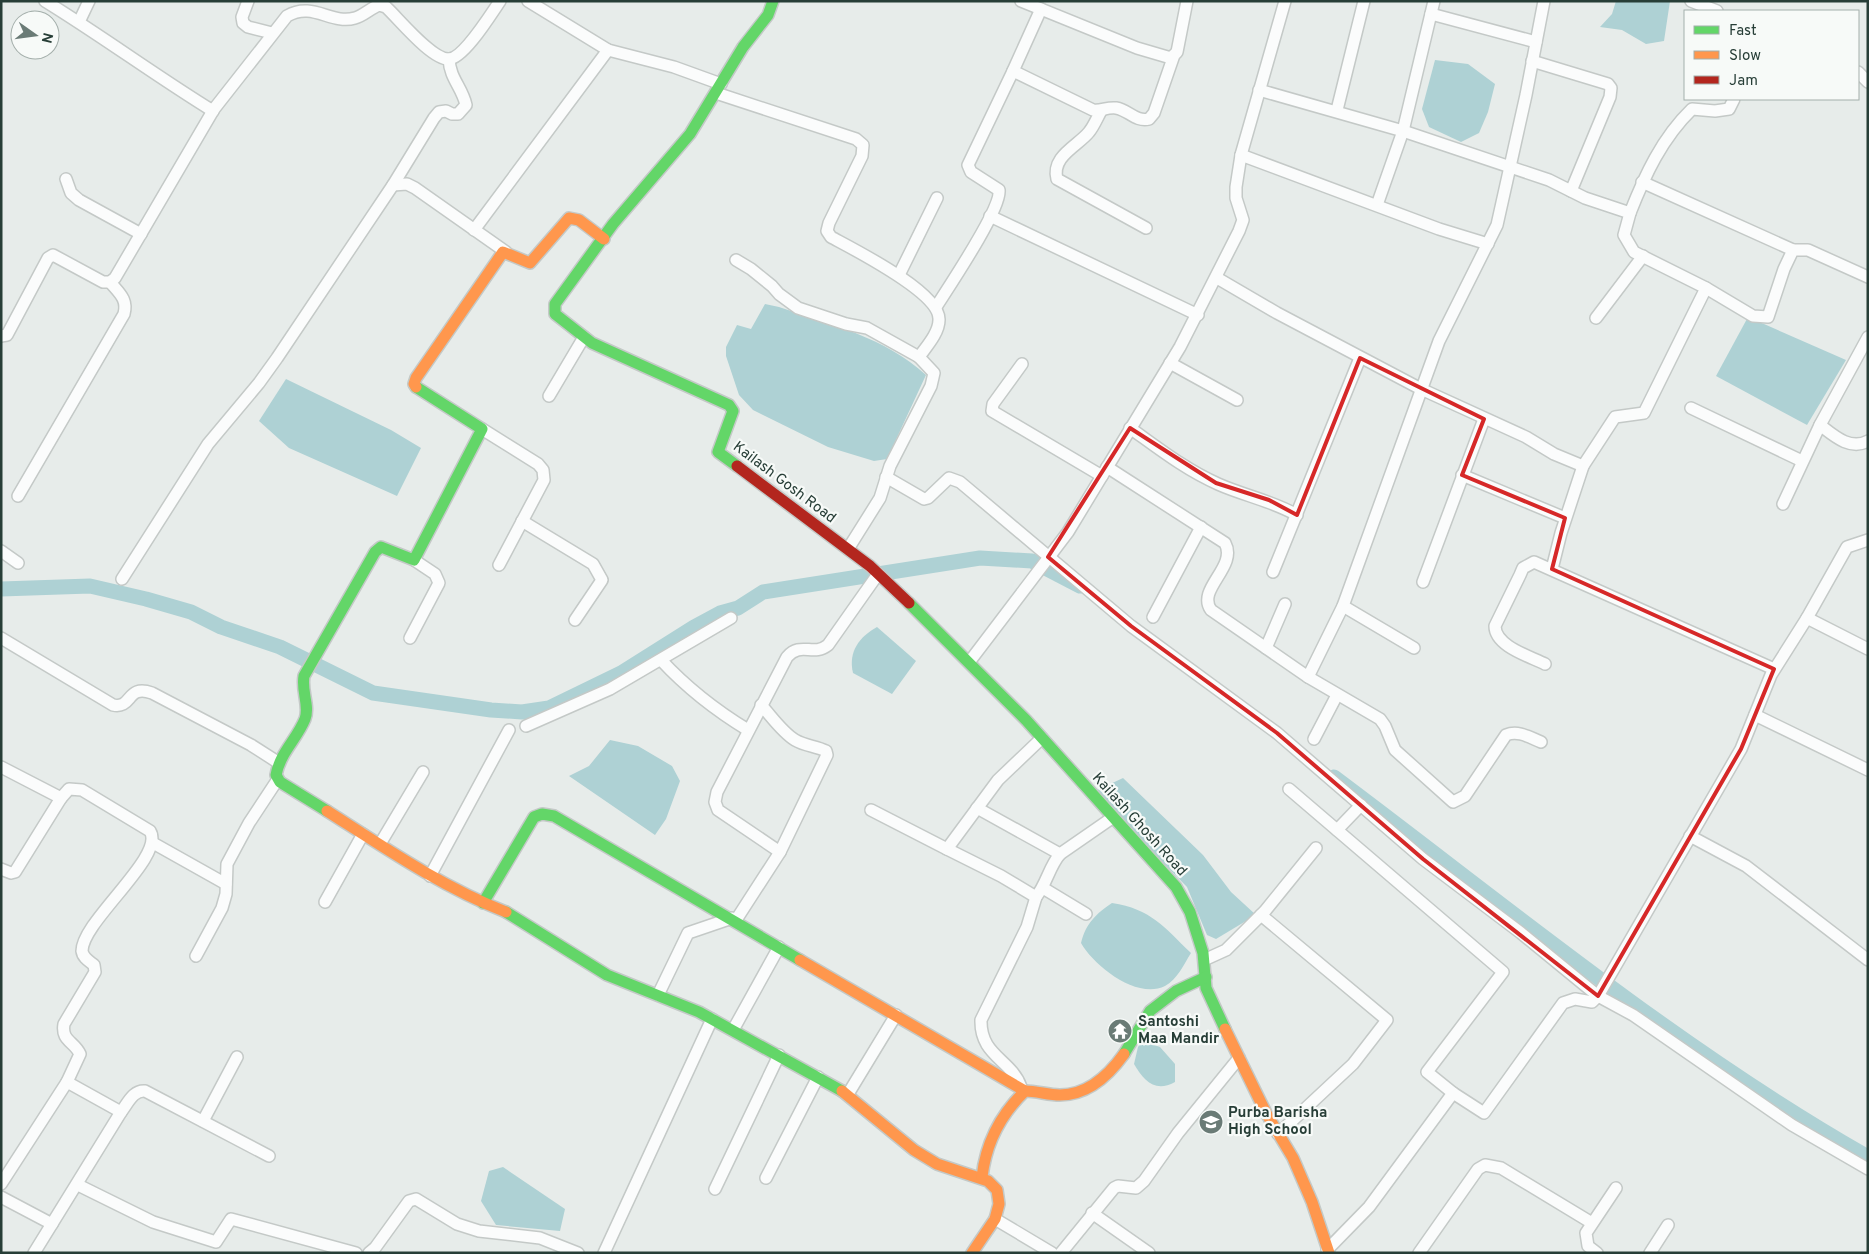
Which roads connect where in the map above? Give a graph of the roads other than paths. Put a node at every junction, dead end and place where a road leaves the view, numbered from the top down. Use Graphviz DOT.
graph roads {
  1 [pos="45,1"];
  2 [pos="89,1"];
  3 [pos="248,1"];
  4 [pos="500,1"];
  5 [pos="528,1"];
  6 [pos="773,1"];
  7 [pos="1021,1"];
  8 [pos="1187,1"];
  9 [pos="1285,1"];
  10 [pos="1364,1"];
  11 [pos="1434,1"];
  12 [pos="1544,1"];
  13 [pos="1692,1"];
  14 [pos="299,6"];
  15 [pos="1041,9"];
  16 [pos="1714,10"];
  17 [pos="1431,14"];
  18 [pos="79,22"];
  19 [pos="272,33"];
  20 [pos="1536,42"];
  21 [pos="608,50"];
  22 [pos="1173,58"];
  23 [pos="449,59"];
  24 [pos="1532,61"];
  25 [pos="1013,71"];
  26 [pos="1859,73"];
  27 [pos="1868,82"];
  28 [pos="718,88"];
  29 [pos="1259,90"];
  30 [pos="1734,100"];
  31 [pos="1336,110"];
  32 [pos="213,111"];
  33 [pos="1102,111"];
  34 [pos="1403,131"];
  35 [pos="1241,155"];
  36 [pos="1509,166"];
  37 [pos="66,179"];
  38 [pos="1642,182"];
  39 [pos="393,185"];
  40 [pos="1571,191"];
  41 [pos="937,198"];
  42 [pos="1377,205"];
  43 [pos="1630,213"];
  44 [pos="990,216"];
  45 [pos="1146,228"];
  46 [pos="474,230"];
  47 [pos="140,234"];
  48 [pos="604,239"];
  49 [pos="1488,244"];
  50 [pos="1793,250"];
  51 [pos="506,252"];
  52 [pos="1643,256"];
  53 [pos="736,260"];
  54 [pos="898,275"];
  55 [pos="1868,276"];
  56 [pos="1216,278"];
  57 [pos="110,282"];
  58 [pos="1706,288"];
  59 [pos="936,307"];
  60 [pos="1198,315"];
  61 [pos="1596,318"];
  62 [pos="1,336"];
  63 [pos="584,337"];
  64 [pos="1868,337"];
  65 [pos="919,357"];
  66 [pos="1360,358"];
  67 [pos="1170,363"];
  68 [pos="1022,364"];
  69 [pos="1421,389"];
  70 [pos="549,396"];
  71 [pos="1237,400"];
  72 [pos="1691,408"];
  73 [pos="1484,419"];
  74 [pos="1820,425"];
  75 [pos="1130,428"];
  76 [pos="482,429"];
  77 [pos="1868,441"];
  78 [pos="1802,461"];
  79 [pos="1583,466"];
  80 [pos="1105,472"];
  81 [pos="1462,475"];
  82 [pos="886,477"];
  83 [pos="18,496"];
  84 [pos="1783,504"];
  85 [pos="1297,515"];
  86 [pos="1565,518"];
  87 [pos="522,521"];
  88 [pos="1201,527"];
  89 [pos="1868,540"];
  90 [pos="848,549"];
  91 [pos="1,551"];
  92 [pos="414,560"];
  93 [pos="18,563"];
  94 [pos="1043,564"];
  95 [pos="499,565"];
  96 [pos="1552,570"];
  97 [pos="1273,572"];
  98 [pos="878,574"];
  99 [pos="122,579"];
  100 [pos="1423,582"];
  101 [pos="1285,604"];
  102 [pos="1343,606"];
  103 [pos="1152,617"];
  104 [pos="731,618"];
  105 [pos="1806,618"];
  106 [pos="575,620"];
  107 [pos="1,638"];
  108 [pos="410,638"];
  109 [pos="1266,648"];
  110 [pos="1414,648"];
  111 [pos="1868,649"];
  112 [pos="660,660"];
  113 [pos="970,661"];
  114 [pos="1545,664"];
  115 [pos="1774,669"];
  116 [pos="1308,677"];
  117 [pos="1337,695"];
  118 [pos="761,705"];
  119 [pos="1755,715"];
  120 [pos="526,726"];
  121 [pos="509,730"];
  122 [pos="748,730"];
  123 [pos="1042,738"];
  124 [pos="1314,740"];
  125 [pos="1540,742"];
  126 [pos="279,763"];
  127 [pos="1,767"];
  128 [pos="1868,770"];
  129 [pos="423,772"];
  130 [pos="278,780"];
  131 [pos="1289,789"];
  132 [pos="61,798"];
  133 [pos="1361,805"];
  134 [pos="977,808"];
  135 [pos="872,810"];
  136 [pos="1112,818"];
  137 [pos="1337,830"];
  138 [pos="363,834"];
  139 [pos="1690,836"];
  140 [pos="153,843"];
  141 [pos="380,844"];
  142 [pos="1316,848"];
  143 [pos="947,849"];
  144 [pos="780,852"];
  145 [pos="1060,854"];
  146 [pos="1,870"];
  147 [pos="430,876"];
  148 [pos="226,884"];
  149 [pos="1040,892"];
  150 [pos="325,902"];
  151 [pos="483,903"];
  152 [pos="1086,914"];
  153 [pos="1261,915"];
  154 [pos="734,919"];
  155 [pos="780,947"];
  156 [pos="196,956"];
  157 [pos="1204,960"];
  158 [pos="1868,960"];
  159 [pos="1206,977"];
  160 [pos="658,994"];
  161 [pos="1598,996"];
  162 [pos="896,1015"];
  163 [pos="712,1019"];
  164 [pos="733,1030"];
  165 [pos="779,1055"];
  166 [pos="237,1057"];
  167 [pos="1239,1058"];
  168 [pos="818,1077"];
  169 [pos="67,1082"];
  170 [pos="1023,1089"];
  171 [pos="1453,1093"];
  172 [pos="848,1094"];
  173 [pos="121,1112"];
  174 [pos="203,1121"];
  175 [pos="1278,1134"];
  176 [pos="269,1156"];
  177 [pos="1868,1169"];
  178 [pos="982,1177"];
  179 [pos="766,1178"];
  180 [pos="1,1184"];
  181 [pos="78,1185"];
  182 [pos="1616,1188"];
  183 [pos="715,1189"];
  184 [pos="1,1197"];
  185 [pos="1092,1213"];
  186 [pos="995,1219"];
  187 [pos="1592,1223"];
  188 [pos="52,1224"];
  189 [pos="1668,1225"];
  190 [pos="336,1250"];
  191 [pos="372,1251"];
  192 [pos="1328,1251"];
  193 [pos="1422,1252"];
  194 [pos="34,1253"];
  195 [pos="356,1253"];
  196 [pos="578,1253"];
  197 [pos="604,1253"];
  198 [pos="972,1253"];
  199 [pos="1052,1253"];
  200 [pos="1061,1253"];
  201 [pos="1149,1253"];
  202 [pos="1597,1253"];
  203 [pos="1650,1253"];
  1 -- 18 [label="street"];
  2 -- 18 [label="street"];
  3 -- 19 [label="street"];
  4 -- 23 [label="street"];
  5 -- 21 [label="street"];
  6 -- 28 [label="street"];
  7 -- 15 [label="street"];
  8 -- 22 [label="street"];
  9 -- 29 [label="street"];
  10 -- 31 [label="street"];
  11 -- 17 [label="street"];
  12 -- 20 [label="street"];
  13 -- 16 [label="street"];
  14 -- 19 [label="street"];
  14 -- 23 [label="street"];
  15 -- 22 [label="street"];
  15 -- 25 [label="street"];
  17 -- 20 [label="street"];
  17 -- 34 [label="street"];
  18 -- 32 [label="street"];
  19 -- 32 [label="street"];
  20 -- 24 [label="street"];
  21 -- 28 [label="street"];
  21 -- 46 [label="street"];
  22 -- 33 [label="street"];
  23 -- 39 [label="street"];
  24 -- 36 [label="street"];
  24 -- 40 [label="street"];
  25 -- 33 [label="street"];
  25 -- 44 [label="street"];
  26 -- 27 [label="street"];
  28 -- 48 [label="street"];
  28 -- 54 [label="street"];
  29 -- 31 [label="street"];
  29 -- 35 [label="street"];
  30 -- 38 [label="street"];
  31 -- 34 [label="street"];
  32 -- 47 [label="street"];
  33 -- 45 [label="street"];
  34 -- 36 [label="street"];
  34 -- 42 [label="street"];
  35 -- 42 [label="street"];
  35 -- 56 [label="street"];
  36 -- 40 [label="street"];
  36 -- 49 [label="street"];
  37 -- 47 [label="street"];
  38 -- 43 [label="street"];
  38 -- 50 [label="street"];
  39 -- 46 [label="street"];
  39 -- 99 [label="street"];
  40 -- 43 [label="street"];
  41 -- 54 [label="street"];
  42 -- 49 [label="street"];
  43 -- 52 [label="street"];
  44 -- 59 [label="street"];
  44 -- 60 [label="street"];
  46 -- 51 [label="street"];
  47 -- 57 [label="street"];
  48 -- 51 [label="street"];
  48 -- 63 [label="street, Kailash Gosh Road"];
  49 -- 69 [label="street"];
  50 -- 55 [label="street"];
  50 -- 58 [label="street"];
  51 -- 76 [label="street"];
  52 -- 58 [label="street"];
  52 -- 61 [label="street"];
  53 -- 65 [label="street"];
  54 -- 59 [label="street"];
  56 -- 60 [label="street"];
  56 -- 66 [label="street"];
  57 -- 62 [label="street"];
  57 -- 83 [label="street"];
  58 -- 79 [label="street"];
  59 -- 65 [label="street"];
  60 -- 67 [label="street"];
  63 -- 70 [label="street"];
  63 -- 90 [label="street, Kailash Gosh Road"];
  64 -- 74 [label="street"];
  65 -- 82 [label="street"];
  66 -- 69 [label="street"];
  66 -- 85 [label="street"];
  67 -- 71 [label="street"];
  67 -- 75 [label="street"];
  68 -- 80 [label="street"];
  69 -- 73 [label="street"];
  69 -- 102 [label="street"];
  72 -- 78 [label="street"];
  73 -- 79 [label="street"];
  73 -- 81 [label="street"];
  74 -- 77 [label="street"];
  74 -- 78 [label="street"];
  75 -- 80 [label="street"];
  75 -- 85 [label="street"];
  76 -- 87 [label="street"];
  76 -- 92 [label="street"];
  78 -- 84 [label="street"];
  79 -- 86 [label="street"];
  80 -- 88 [label="street"];
  80 -- 94 [label="street"];
  81 -- 86 [label="street"];
  81 -- 100 [label="street"];
  82 -- 90 [label="street"];
  82 -- 94 [label="street"];
  85 -- 97 [label="street"];
  86 -- 96 [label="street"];
  87 -- 95 [label="street"];
  87 -- 106 [label="street"];
  88 -- 103 [label="street"];
  88 -- 109 [label="street"];
  89 -- 105 [label="street"];
  90 -- 98 [label="street, Kailash Gosh Road"];
  91 -- 93 [label="street"];
  92 -- 108 [label="street"];
  92 -- 126 [label="street"];
  94 -- 113 [label="street"];
  94 -- 133 [label="street"];
  96 -- 114 [label="street"];
  96 -- 115 [label="street"];
  98 -- 113 [label="street, Kailash Ghosh Road"];
  98 -- 118 [label="street"];
  101 -- 109 [label="street"];
  102 -- 110 [label="street"];
  102 -- 116 [label="street"];
  104 -- 112 [label="street"];
  105 -- 111 [label="street"];
  105 -- 115 [label="street"];
  107 -- 126 [label="street"];
  109 -- 116 [label="street"];
  112 -- 120 [label="street"];
  112 -- 122 [label="street"];
  113 -- 123 [label="street, Kailash Ghosh Road"];
  115 -- 119 [label="street"];
  116 -- 117 [label="street"];
  117 -- 124 [label="street"];
  117 -- 125 [label="street"];
  118 -- 122 [label="street"];
  118 -- 144 [label="street"];
  119 -- 128 [label="street"];
  119 -- 139 [label="street"];
  121 -- 147 [label="street"];
  122 -- 144 [label="street"];
  123 -- 134 [label="street"];
  123 -- 136 [label="street, Kailash Ghosh Road"];
  126 -- 130 [label="street"];
  127 -- 132 [label="street"];
  129 -- 141 [label="street"];
  130 -- 138 [label="street"];
  130 -- 148 [label="street"];
  131 -- 137 [label="street"];
  132 -- 140 [label="street"];
  132 -- 146 [label="street"];
  133 -- 137 [label="street"];
  133 -- 161 [label="street"];
  134 -- 143 [label="street"];
  134 -- 145 [label="street"];
  135 -- 143 [label="street"];
  136 -- 145 [label="street"];
  136 -- 157 [label="street, Kailash Ghosh Road"];
  137 -- 171 [label="street"];
  138 -- 141 [label="street"];
  138 -- 150 [label="street"];
  139 -- 158 [label="street"];
  139 -- 161 [label="street"];
  140 -- 148 [label="street"];
  140 -- 169 [label="street"];
  141 -- 147 [label="street"];
  142 -- 153 [label="street"];
  143 -- 149 [label="street"];
  144 -- 154 [label="street"];
  145 -- 149 [label="street"];
  147 -- 151 [label="street"];
  148 -- 156 [label="street"];
  149 -- 152 [label="street"];
  149 -- 170 [label="street"];
  151 -- 154 [label="street"];
  151 -- 160 [label="street"];
  153 -- 157 [label="street"];
  153 -- 175 [label="street"];
  154 -- 155 [label="street"];
  154 -- 160 [label="street"];
  155 -- 162 [label="street"];
  155 -- 164 [label="street"];
  157 -- 159 [label="street, Kailash Ghosh Road"];
  159 -- 167 [label="street, Kailash Ghosh Road"];
  159 -- 170 [label="street"];
  160 -- 163 [label="street"];
  161 -- 171 [label="street"];
  161 -- 177 [label="street"];
  162 -- 170 [label="street"];
  162 -- 172 [label="street"];
  163 -- 164 [label="street"];
  163 -- 197 [label="street"];
  164 -- 165 [label="street"];
  165 -- 168 [label="street"];
  165 -- 183 [label="street"];
  166 -- 174 [label="street"];
  167 -- 175 [label="street, Kailash Ghosh Road"];
  167 -- 185 [label="street"];
  168 -- 172 [label="street"];
  168 -- 179 [label="street"];
  169 -- 173 [label="street"];
  169 -- 180 [label="street"];
  170 -- 178 [label="street"];
  171 -- 192 [label="street"];
  172 -- 178 [label="street"];
  173 -- 174 [label="street"];
  173 -- 181 [label="street"];
  174 -- 176 [label="street"];
  175 -- 192 [label="street, Kailash Ghosh Road"];
  178 -- 186 [label="street"];
  181 -- 188 [label="street"];
  181 -- 190 [label="street"];
  182 -- 187 [label="street"];
  184 -- 188 [label="street"];
  185 -- 200 [label="street"];
  185 -- 201 [label="street"];
  186 -- 198 [label="street"];
  186 -- 199 [label="street"];
  187 -- 193 [label="street"];
  187 -- 202 [label="street"];
  188 -- 194 [label="street"];
  189 -- 203 [label="street"];
  190 -- 195 [label="street"];
  191 -- 196 [label="street"];
}
